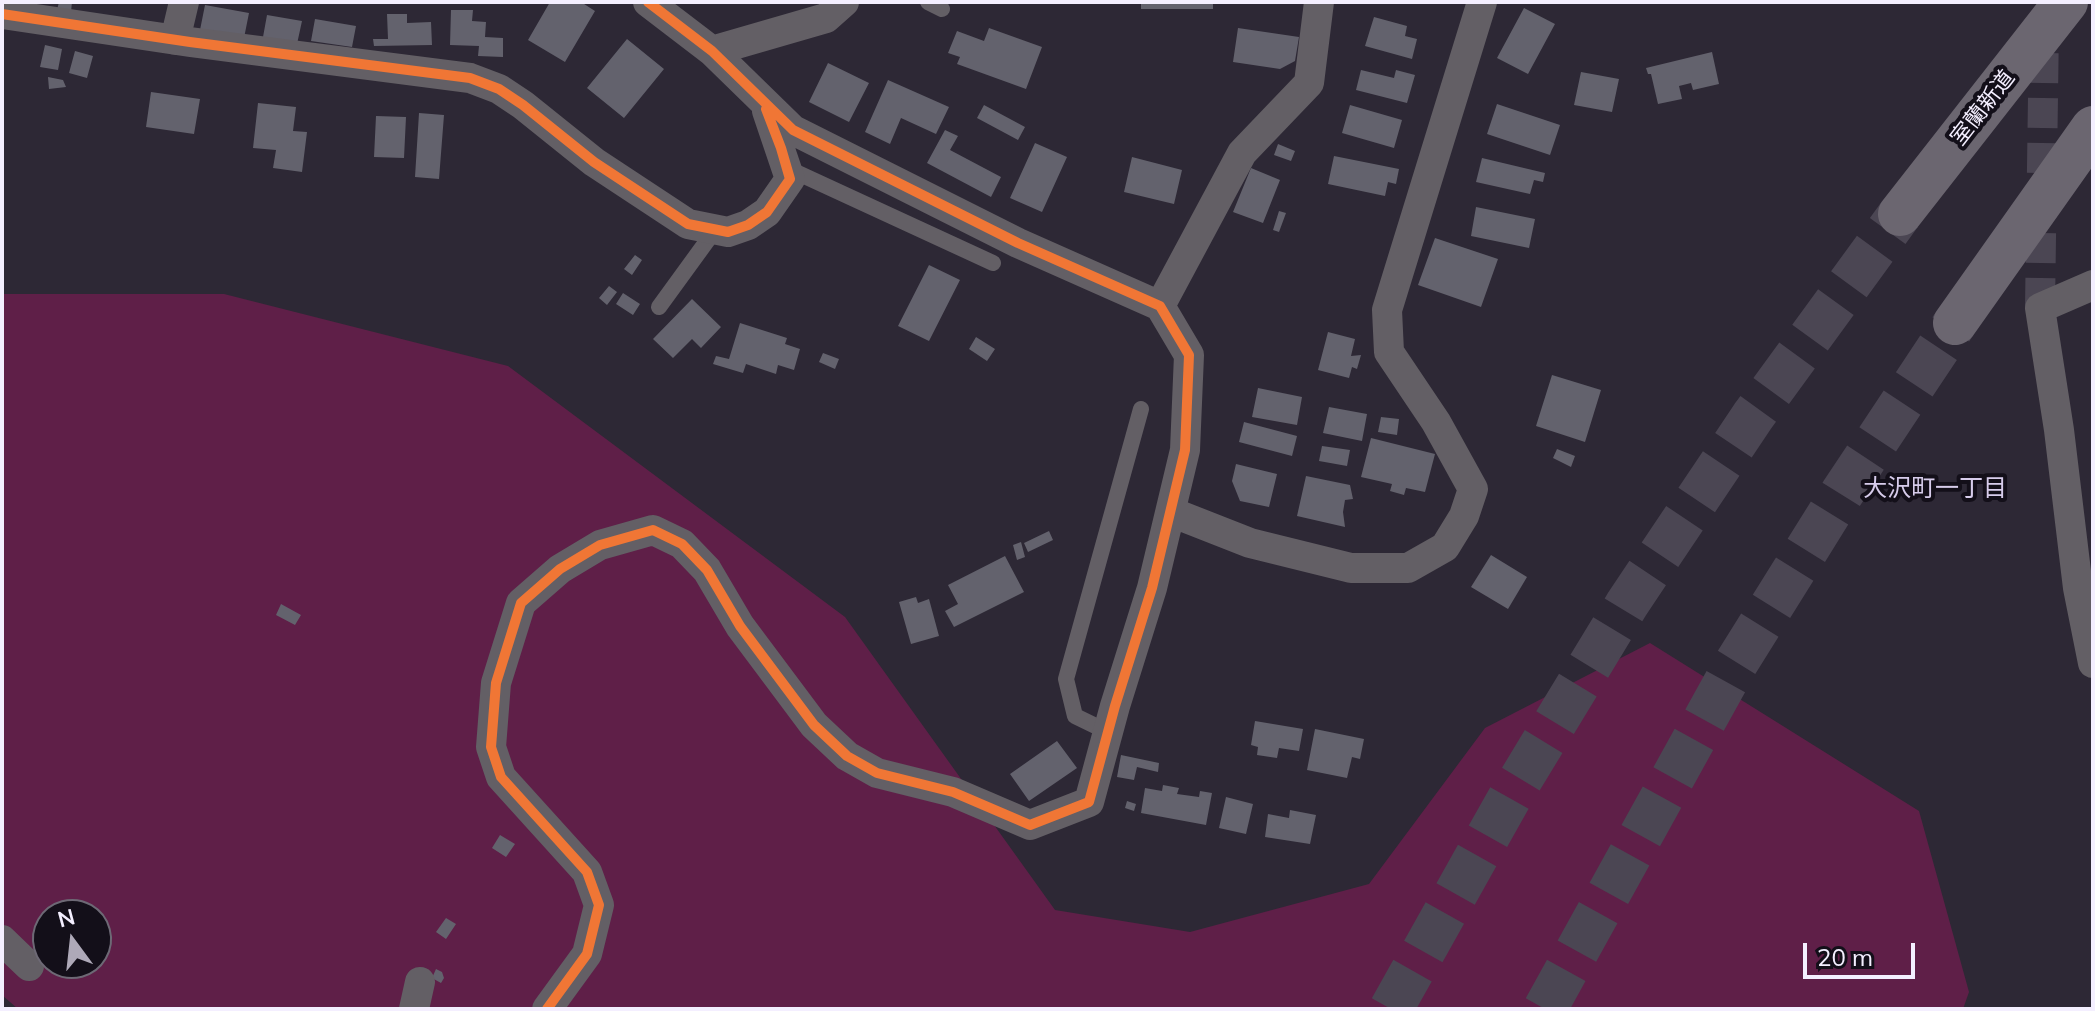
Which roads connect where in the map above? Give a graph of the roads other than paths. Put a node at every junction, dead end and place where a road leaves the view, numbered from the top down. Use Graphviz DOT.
graph roads {
  1 [pos="184,2"];
  2 [pos="648,2"];
  3 [pos="844,2"];
  4 [pos="1319,2"];
  5 [pos="1482,2"];
  6 [pos="2066,2"];
  7 [pos="2,14"];
  8 [pos="175,40"];
  9 [pos="712,51"];
  10 [pos="763,101"];
  11 [pos="2093,128"];
  12 [pos="787,168"];
  13 [pos="1900,214"];
  14 [pos="715,230"];
  15 [pos="993,263"];
  16 [pos="2093,285"];
  17 [pos="1160,306"];
  18 [pos="659,307"];
  19 [pos="1955,323"];
  20 [pos="1141,409"];
  21 [pos="1171,512"];
  22 [pos="2092,657"];
  23 [pos="1108,732"];
  24 [pos="2,940"];
  25 [pos="29,966"];
  26 [pos="547,1009"];
  1 -- 8 [label="street"];
  2 -- 9 [label="street"];
  3 -- 9 [label="street"];
  4 -- 17 [label="street"];
  5 -- 21 [label="street"];
  6 -- 13 [label="highway, 室蘭新道"];
  7 -- 8 [label="street"];
  8 -- 14 [label="street"];
  9 -- 10 [label="street"];
  10 -- 12 [label="street"];
  10 -- 17 [label="street"];
  11 -- 19 [label="highway"];
  12 -- 14 [label="street"];
  12 -- 15 [label="lane"];
  14 -- 18 [label="lane"];
  16 -- 22 [label="street"];
  17 -- 21 [label="street"];
  20 -- 23 [label="lane"];
  21 -- 23 [label="street"];
  23 -- 26 [label="street"];
  24 -- 25 [label="street"];
}
